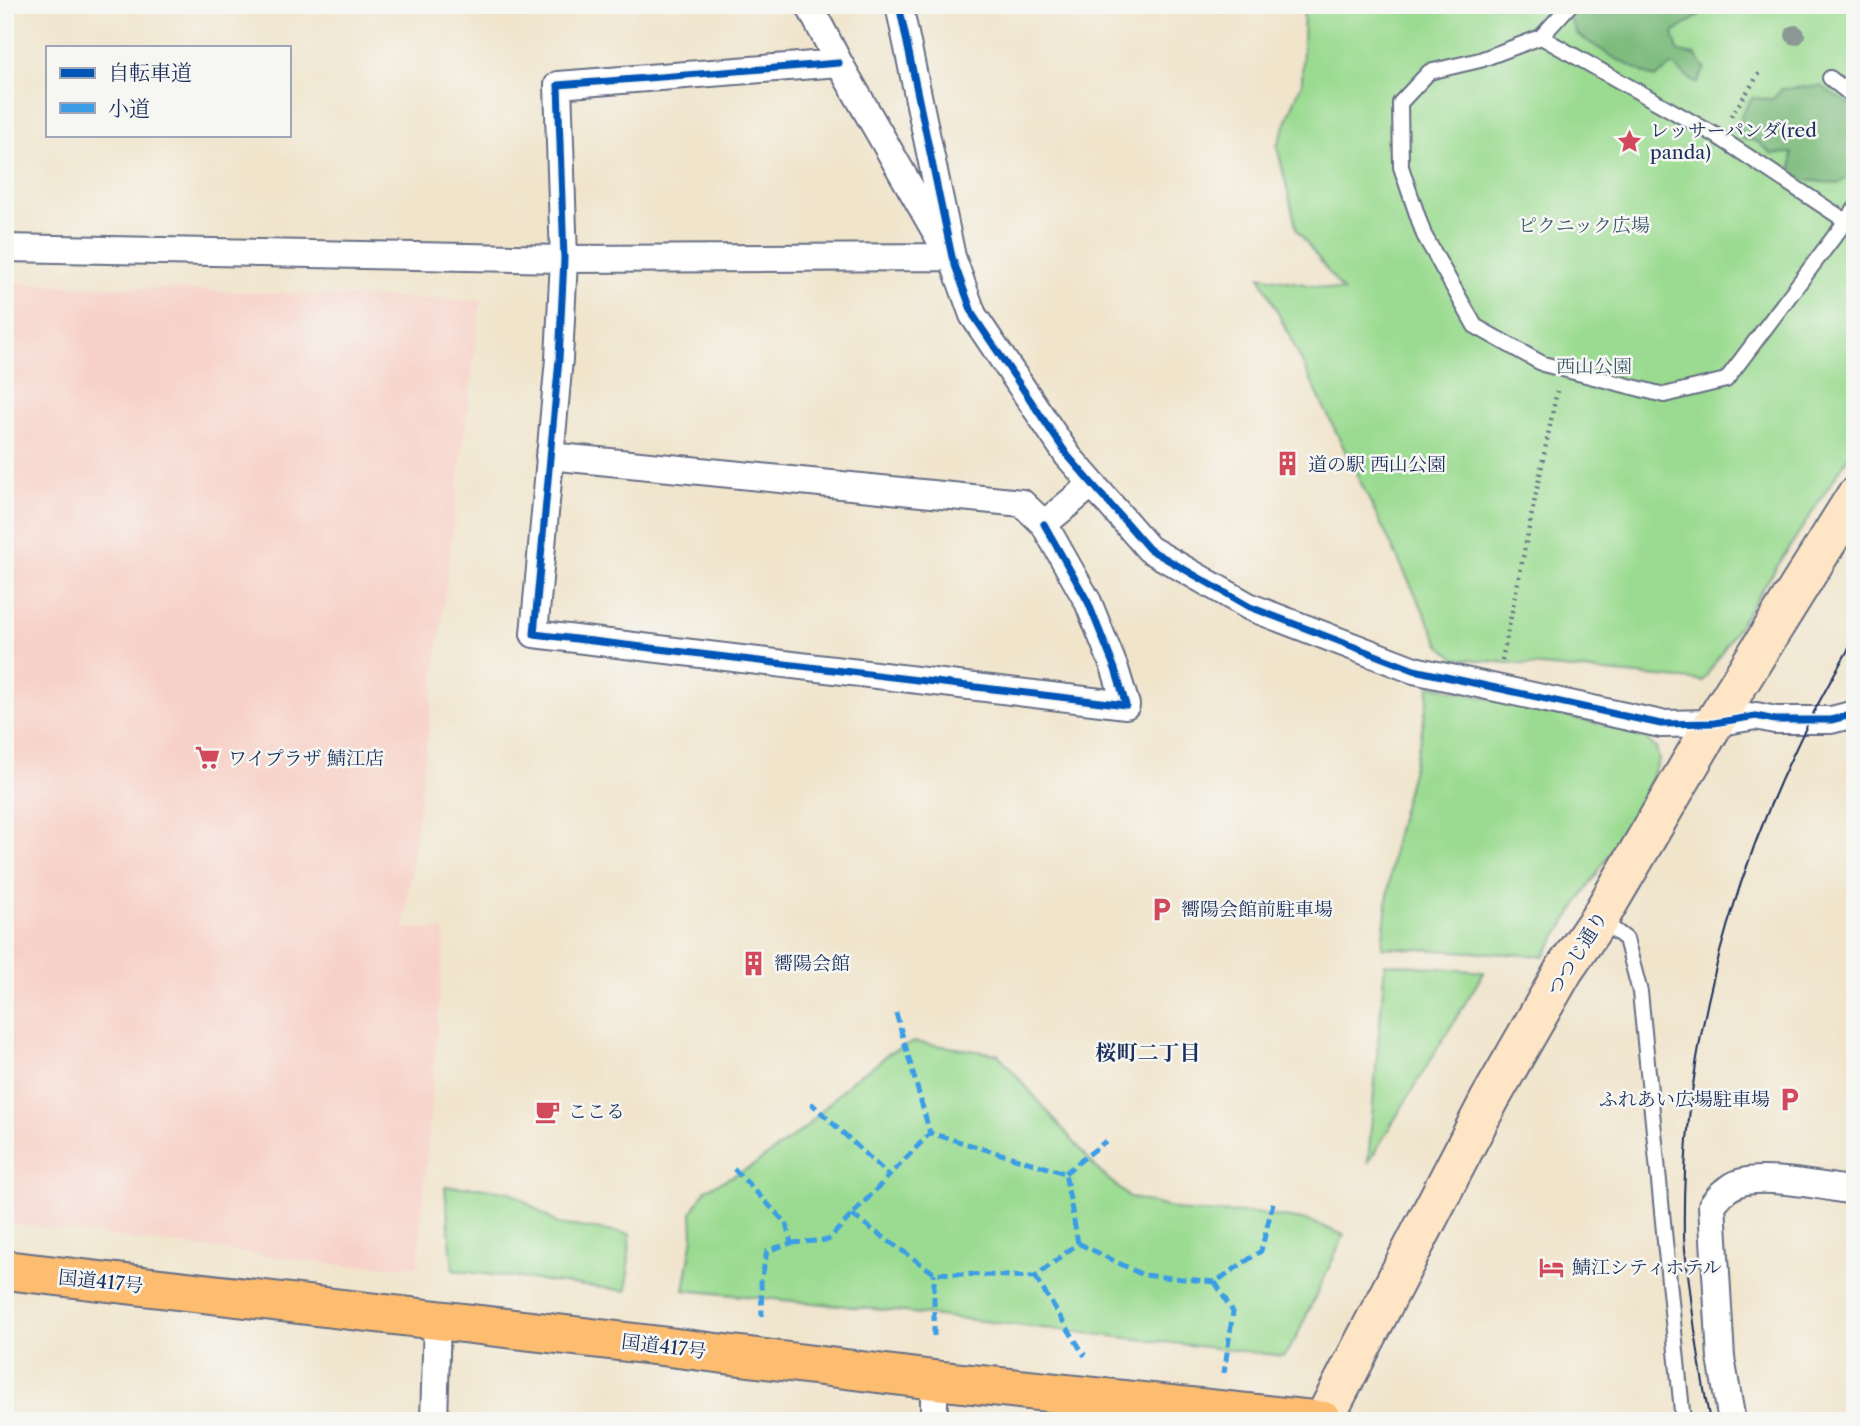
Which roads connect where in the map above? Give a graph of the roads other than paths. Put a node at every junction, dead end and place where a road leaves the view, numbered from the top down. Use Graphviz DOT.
graph roads {
  1 [pos="810,5"];
  2 [pos="899,5"];
  3 [pos="1570,5"];
  4 [pos="1541,37"];
  5 [pos="839,63"];
  6 [pos="1830,78"];
  7 [pos="1855,98"];
  8 [pos="1850,215"];
  9 [pos="5,248"];
  10 [pos="951,257"];
  11 [pos="564,259"];
  12 [pos="549,456"];
  13 [pos="1092,484"];
  14 [pos="1855,497"];
  15 [pos="1044,524"];
  16 [pos="1855,714"];
  17 [pos="1714,723"];
  18 [pos="1600,919"];
  19 [pos="1855,1191"];
  20 [pos="5,1270"];
  21 [pos="437,1319"];
  22 [pos="934,1380"];
  23 [pos="434,1421"];
  24 [pos="934,1421"];
  25 [pos="1323,1421"];
  26 [pos="1682,1421"];
  27 [pos="1732,1421"];
  1 -- 5 [label="street"];
  2 -- 10 [label="street"];
  3 -- 4 [label="lane"];
  4 -- 8 [label="lane"];
  4 -- 8 [label="lane"];
  5 -- 10 [label="street"];
  5 -- 11 [label="street"];
  6 -- 7 [label="lane"];
  9 -- 11 [label="street"];
  10 -- 11 [label="street"];
  10 -- 13 [label="street"];
  11 -- 12 [label="street"];
  12 -- 15 [label="street"];
  12 -- 15 [label="street"];
  13 -- 15 [label="street"];
  13 -- 17 [label="street"];
  14 -- 17 [label="street, つつじ通り"];
  16 -- 17 [label="street"];
  17 -- 18 [label="street, つつじ通り"];
  18 -- 25 [label="street, つつじ通り"];
  18 -- 26 [label="lane"];
  19 -- 27 [label="street"];
  20 -- 21 [label="highway, 国道417号"];
  21 -- 22 [label="highway, 国道417号"];
  21 -- 23 [label="street"];
  22 -- 24 [label="street"];
  22 -- 25 [label="highway, 国道417号"];
}
